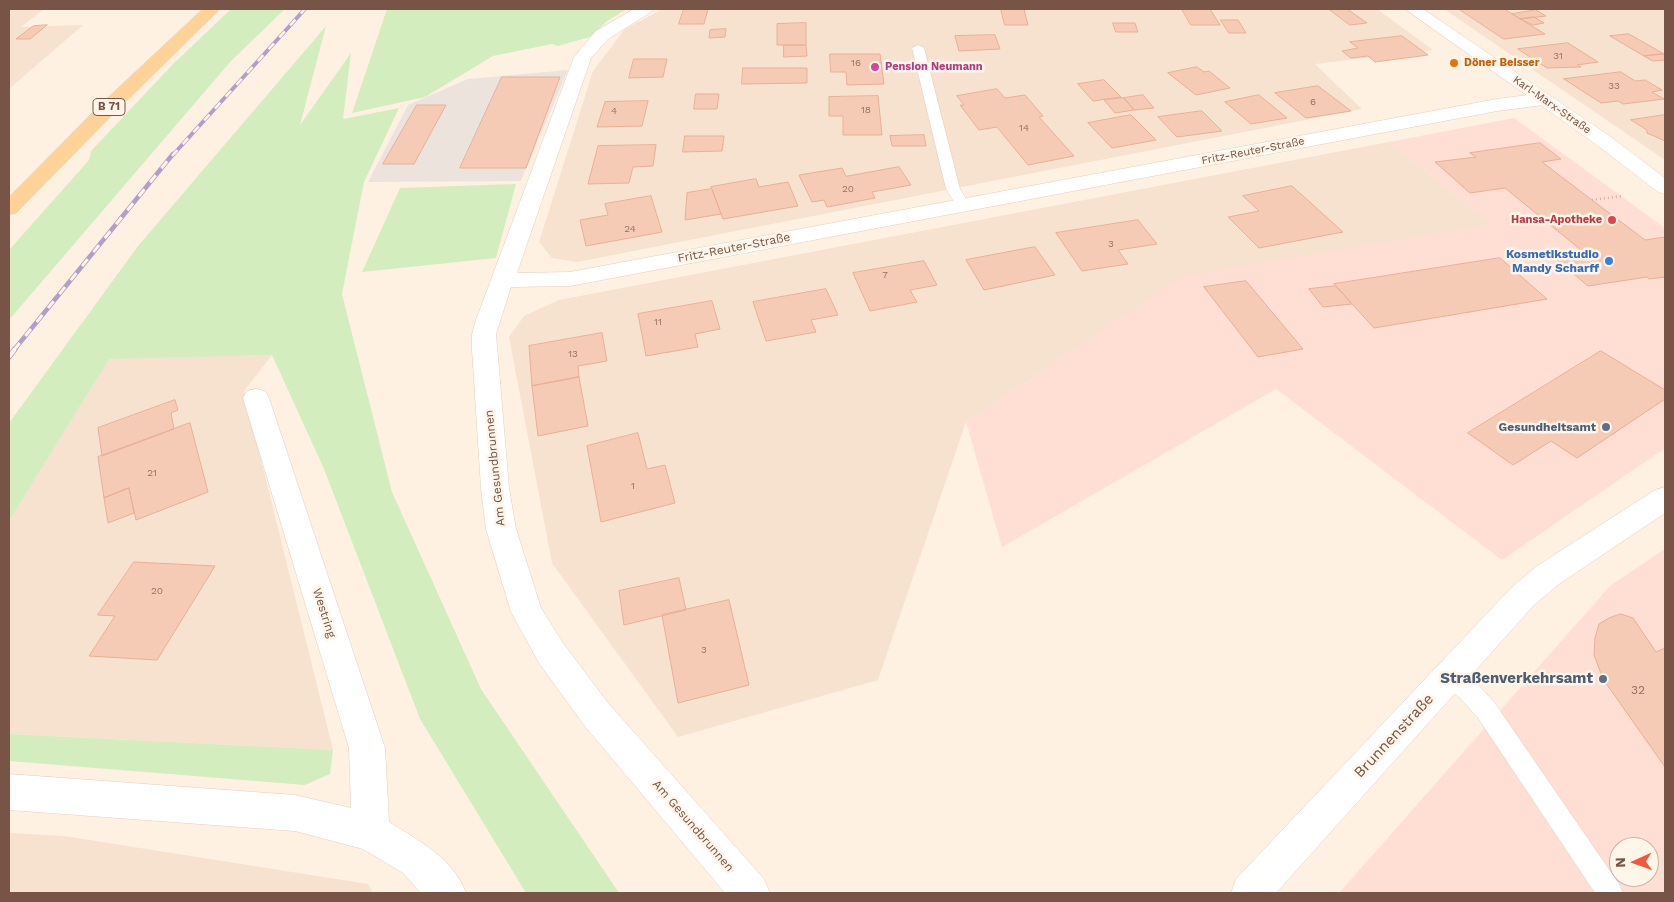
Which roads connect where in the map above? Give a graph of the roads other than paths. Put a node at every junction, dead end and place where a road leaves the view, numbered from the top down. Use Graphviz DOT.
graph roads {
  1 [pos="212,9"];
  2 [pos="645,9"];
  3 [pos="1413,9"];
  4 [pos="918,48"];
  5 [pos="1543,99"];
  6 [pos="1665,188"];
  7 [pos="964,206"];
  8 [pos="9,209"];
  9 [pos="504,280"];
  10 [pos="256,398"];
  11 [pos="1665,498"];
  12 [pos="1450,675"];
  13 [pos="9,792"];
  14 [pos="371,832"];
  15 [pos="447,893"];
  16 [pos="750,893"];
  17 [pos="1250,893"];
  18 [pos="1610,893"];
  1 -- 8 [label="main road, B 71"];
  2 -- 9 [label="street, Am Gesundbrunnen"];
  3 -- 5 [label="street, Karl-Marx-Straße"];
  4 -- 7 [label="lane"];
  5 -- 6 [label="street, Karl-Marx-Straße"];
  5 -- 7 [label="street, Fritz-Reuter-Straße"];
  7 -- 9 [label="street, Fritz-Reuter-Straße"];
  9 -- 16 [label="street, Am Gesundbrunnen"];
  10 -- 14 [label="street, Westring"];
  11 -- 12 [label="street, Brunnenstraße"];
  12 -- 17 [label="street, Brunnenstraße"];
  12 -- 18 [label="lane"];
  13 -- 14 [label="street"];
  14 -- 15 [label="street"];
}
